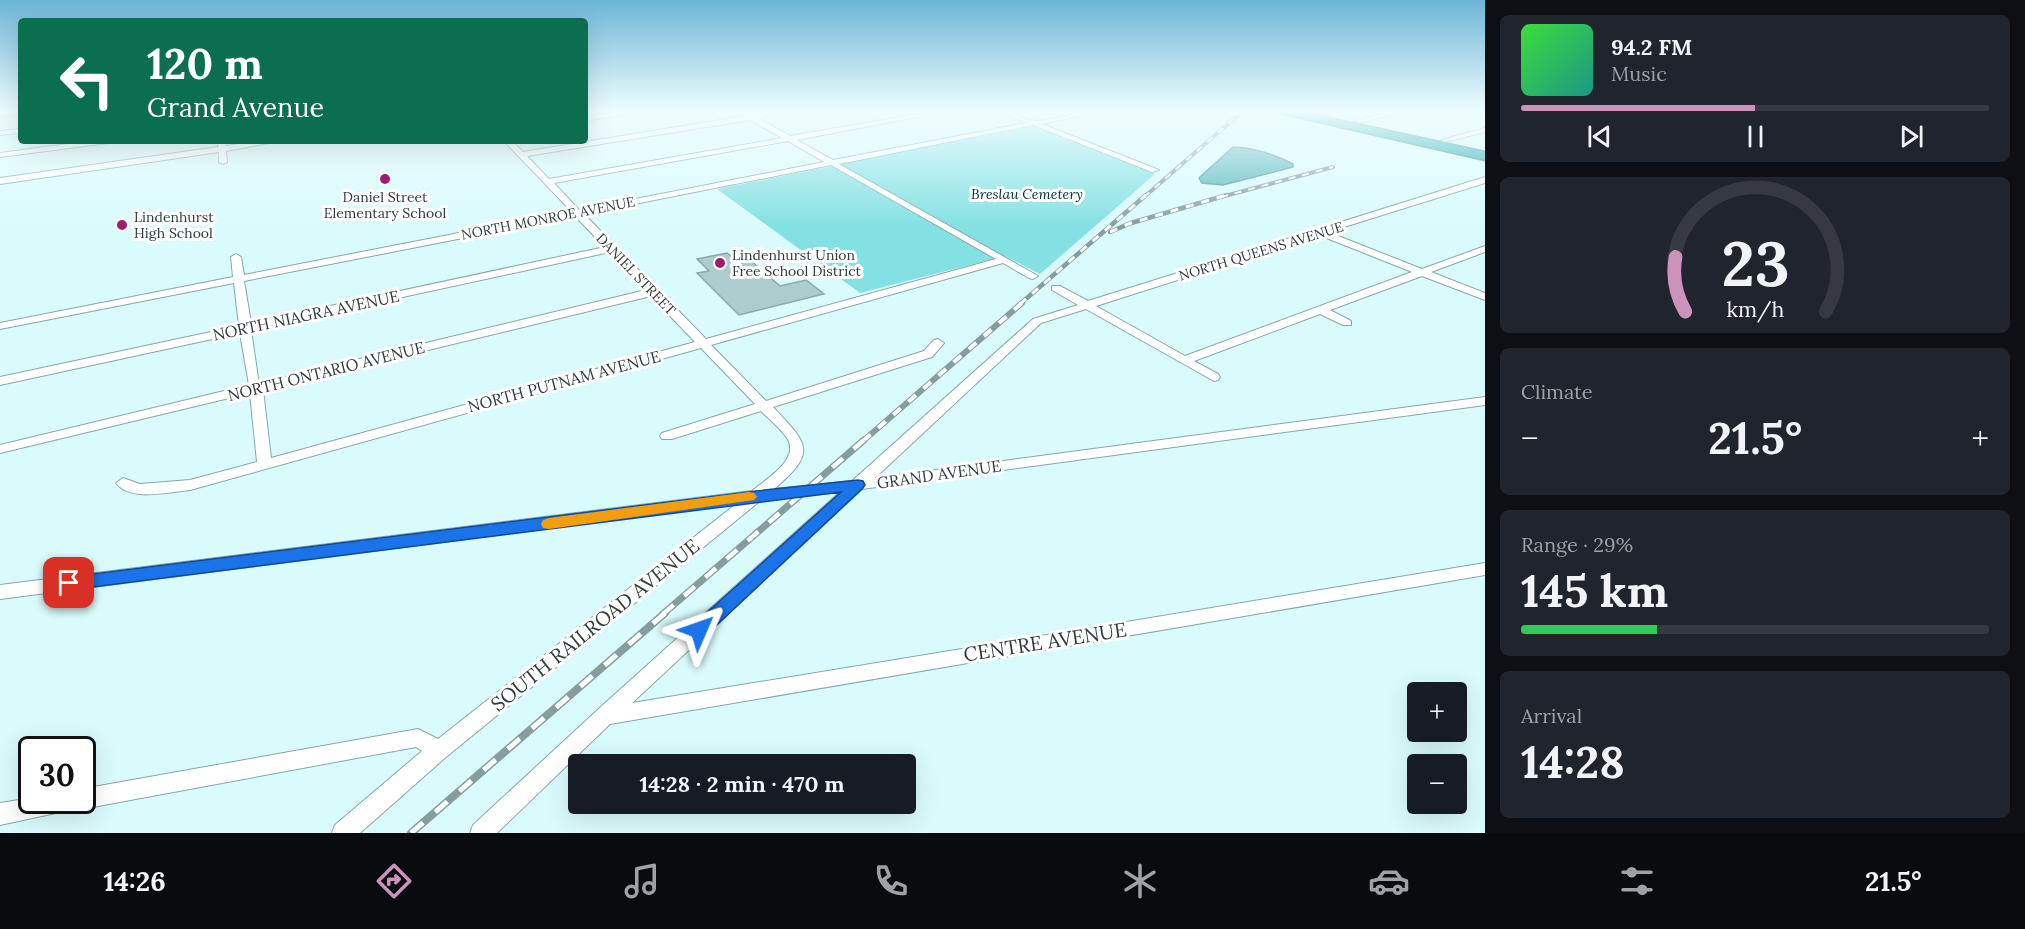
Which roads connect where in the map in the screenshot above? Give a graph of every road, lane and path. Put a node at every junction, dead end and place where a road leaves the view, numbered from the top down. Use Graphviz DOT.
graph roads {
  1 [pos="40,150"];
  2 [pos="192,150"];
  3 [pos="222,150"];
  4 [pos="516,150"];
  5 [pos="552,150"];
  6 [pos="728,150"];
  7 [pos="810,150"];
  8 [pos="895,150"];
  9 [pos="1103,150"];
  10 [pos="1458,150"];
  11 [pos="0,155"];
  12 [pos="521,155"];
  13 [pos="1485,156"];
  14 [pos="223,162"];
  15 [pos="833,162"];
  16 [pos="1155,170"];
  17 [pos="1485,180"];
  18 [pos="0,181"];
  19 [pos="547,182"];
  20 [pos="577,213"];
  21 [pos="1319,232"];
  22 [pos="611,249"];
  23 [pos="1485,249"];
  24 [pos="236,257"];
  25 [pos="1004,260"];
  26 [pos="1422,272"];
  27 [pos="1033,276"];
  28 [pos="238,279"];
  29 [pos="1056,288"];
  30 [pos="652,292"];
  31 [pos="1485,297"];
  32 [pos="1087,306"];
  33 [pos="1320,310"];
  34 [pos="1347,323"];
  35 [pos="0,326"];
  36 [pos="246,327"];
  37 [pos="703,343"];
  38 [pos="938,343"];
  39 [pos="1184,360"];
  40 [pos="1215,377"];
  41 [pos="0,381"];
  42 [pos="256,387"];
  43 [pos="1485,401"];
  44 [pos="764,407"];
  45 [pos="667,436"];
  46 [pos="0,449"];
  47 [pos="264,464"];
  48 [pos="123,483"];
  49 [pos="858,485"];
  50 [pos="756,496"];
  51 [pos="1485,568"];
  52 [pos="0,592"];
  53 [pos="606,716"];
  54 [pos="440,750"];
  55 [pos="96,796"];
  56 [pos="18,811"];
  57 [pos="0,814"];
  58 [pos="343,833"];
  59 [pos="481,833"];
  1 -- 11 [label="street"];
  2 -- 18 [label="street"];
  3 -- 14 [label="street"];
  4 -- 12 [label="street, DANIEL STREET"];
  5 -- 12 [label="street"];
  6 -- 19 [label="street"];
  7 -- 15 [label="street"];
  8 -- 15 [label="street, NORTH MONROE AVENUE"];
  9 -- 16 [label="street"];
  10 -- 13 [label="highway"];
  12 -- 19 [label="street, DANIEL STREET"];
  15 -- 20 [label="street, NORTH MONROE AVENUE"];
  15 -- 25 [label="street"];
  17 -- 21 [label="street, NORTH QUEENS AVENUE"];
  19 -- 20 [label="street, DANIEL STREET"];
  20 -- 22 [label="street, DANIEL STREET"];
  20 -- 28 [label="street, NORTH MONROE AVENUE"];
  21 -- 26 [label="street"];
  21 -- 32 [label="street, NORTH QUEENS AVENUE"];
  22 -- 30 [label="street, DANIEL STREET"];
  22 -- 36 [label="street, NORTH NIAGRA AVENUE"];
  23 -- 26 [label="street"];
  24 -- 28 [label="street"];
  25 -- 27 [label="street"];
  25 -- 37 [label="street, NORTH PUTNAM AVENUE"];
  26 -- 31 [label="street"];
  26 -- 33 [label="street"];
  28 -- 35 [label="street, NORTH MONROE AVENUE"];
  28 -- 36 [label="street"];
  29 -- 32 [label="street"];
  30 -- 37 [label="street, DANIEL STREET"];
  30 -- 42 [label="street, NORTH ONTARIO AVENUE"];
  32 -- 39 [label="street"];
  32 -- 49 [label="street, NORTH QUEENS AVENUE"];
  33 -- 34 [label="street"];
  33 -- 39 [label="street"];
  36 -- 41 [label="street, NORTH NIAGRA AVENUE"];
  36 -- 42 [label="street"];
  37 -- 44 [label="street, DANIEL STREET"];
  37 -- 47 [label="street, NORTH PUTNAM AVENUE"];
  38 -- 44 [label="street"];
  39 -- 40 [label="street"];
  42 -- 46 [label="street, NORTH ONTARIO AVENUE"];
  42 -- 47 [label="street"];
  43 -- 49 [label="street, GRAND AVENUE"];
  44 -- 45 [label="street"];
  44 -- 50 [label="street, SOUTH RAILROAD AVENUE"];
  47 -- 48 [label="street, NORTH PUTNAM AVENUE"];
  49 -- 50 [label="street, GRAND AVENUE"];
  49 -- 53 [label="street"];
  50 -- 52 [label="street, GRAND AVENUE"];
  50 -- 54 [label="street, SOUTH RAILROAD AVENUE"];
  51 -- 53 [label="street, CENTRE AVENUE"];
  53 -- 59 [label="street"];
  54 -- 55 [label="street"];
  54 -- 58 [label="street, SOUTH RAILROAD AVENUE"];
  56 -- 57 [label="street"];
}
